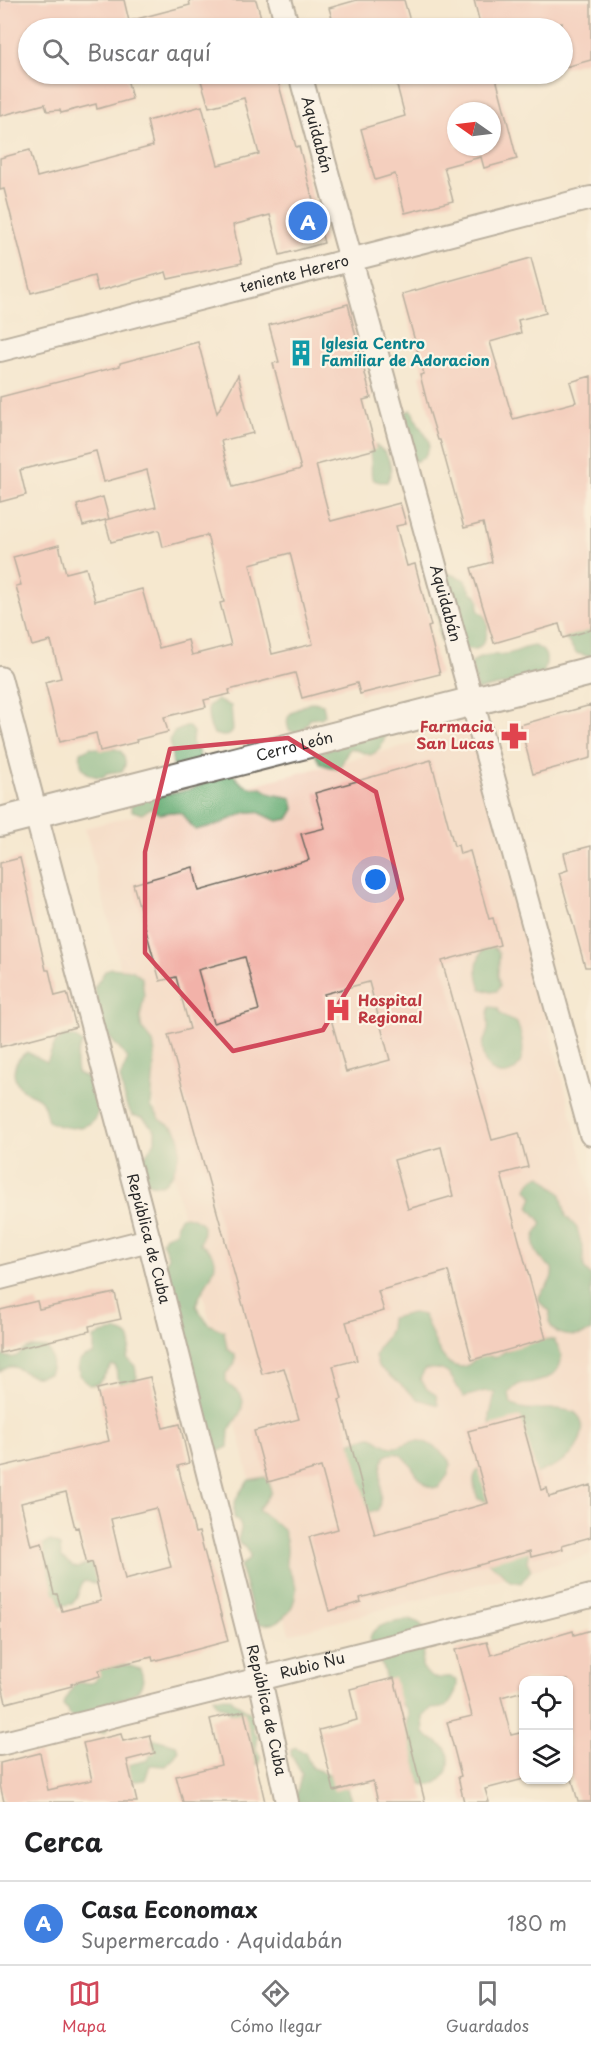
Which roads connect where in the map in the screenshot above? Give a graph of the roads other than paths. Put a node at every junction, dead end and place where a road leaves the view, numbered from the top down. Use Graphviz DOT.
graph roads {
  1 [pos="280,0"];
  2 [pos="285,18"];
  3 [pos="303,84"];
  4 [pos="591,198"];
  5 [pos="351,258"];
  6 [pos="0,350"];
  7 [pos="591,670"];
  8 [pos="0,678"];
  9 [pos="471,701"];
  10 [pos="36,813"];
  11 [pos="0,822"];
  12 [pos="591,1131"];
  13 [pos="149,1240"];
  14 [pos="0,1278"];
  15 [pos="591,1596"];
  16 [pos="260,1679"];
  17 [pos="0,1744"];
  18 [pos="287,1802"];
  1 -- 2 [label="street"];
  3 -- 5 [label="street, Aquidabán"];
  4 -- 5 [label="street, teniente Herero"];
  5 -- 6 [label="street, teniente Herero"];
  5 -- 9 [label="street, Aquidabán"];
  7 -- 9 [label="street, Cerro León"];
  8 -- 10 [label="street, República de Cuba"];
  9 -- 10 [label="street, Cerro León"];
  9 -- 12 [label="street, Aquidabán"];
  10 -- 11 [label="street, Cerro León"];
  10 -- 13 [label="street, República de Cuba"];
  13 -- 14 [label="street"];
  13 -- 16 [label="street, República de Cuba"];
  15 -- 16 [label="street, Rubio Ñu"];
  16 -- 17 [label="street, Rubio Ñu"];
  16 -- 18 [label="street, República de Cuba"];
}
